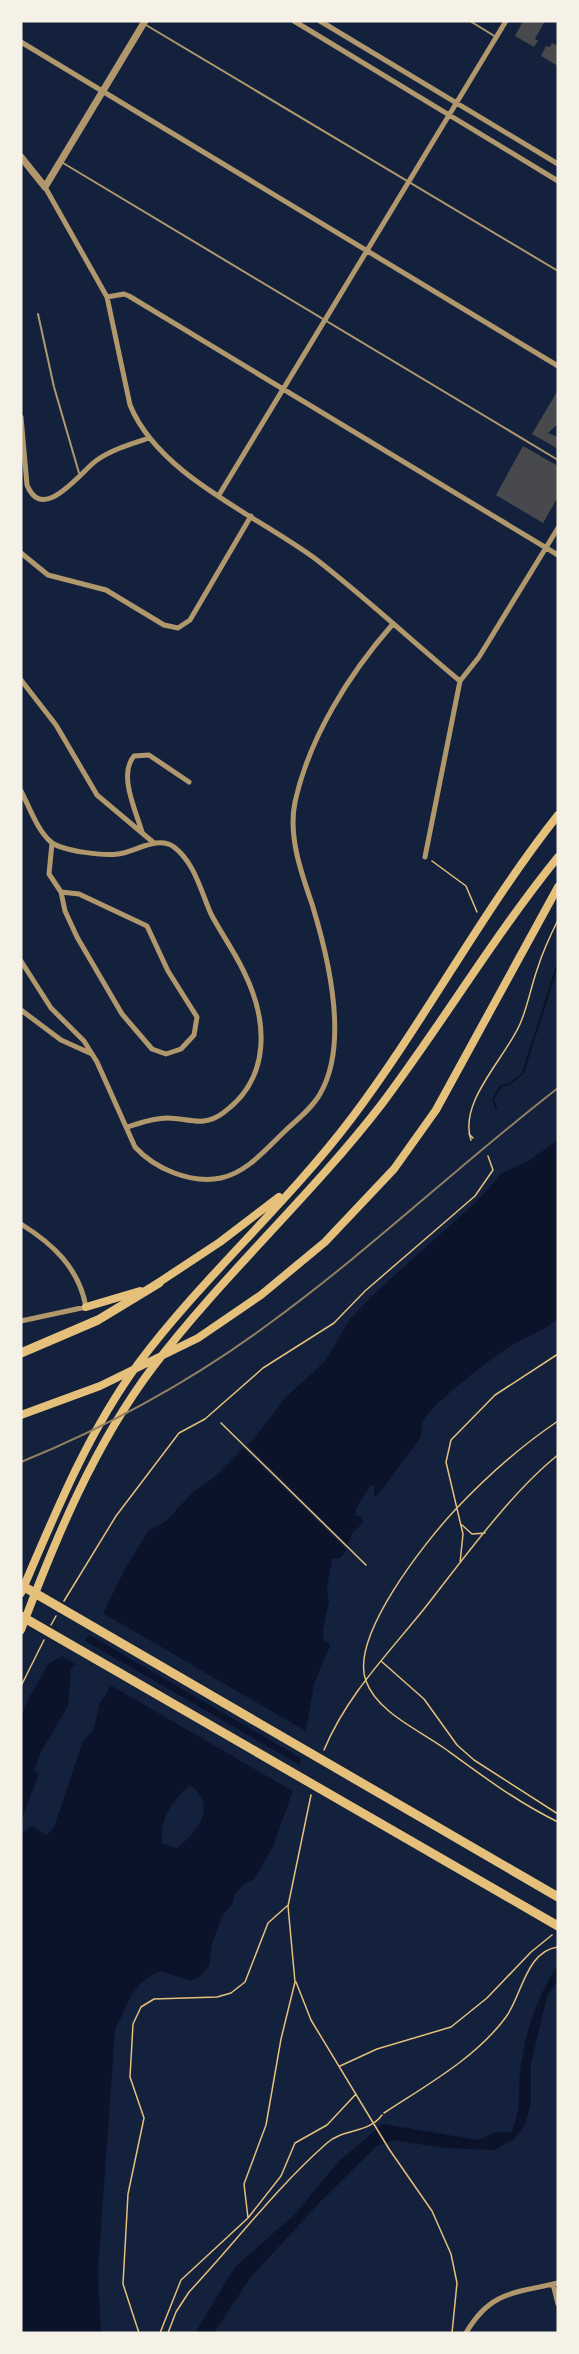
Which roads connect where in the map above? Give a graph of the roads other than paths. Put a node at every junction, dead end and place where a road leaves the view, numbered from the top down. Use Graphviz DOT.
graph roads {
  1 [pos="294,21"];
  2 [pos="320,21"];
  3 [pos="470,21"];
  4 [pos="506,21"];
  5 [pos="143,22"];
  6 [pos="496,37"];
  7 [pos="21,42"];
  8 [pos="103,91"];
  9 [pos="456,103"];
  10 [pos="449,115"];
  11 [pos="21,157"];
  12 [pos="60,162"];
  13 [pos="558,164"];
  14 [pos="558,181"];
  15 [pos="409,182"];
  16 [pos="45,187"];
  17 [pos="367,251"];
  18 [pos="558,271"];
  19 [pos="107,297"];
  20 [pos="38,314"];
  21 [pos="325,321"];
  22 [pos="558,366"];
  23 [pos="284,390"];
  24 [pos="21,417"];
  25 [pos="149,438"];
  26 [pos="558,460"];
  27 [pos="80,476"];
  28 [pos="219,495"];
  29 [pos="251,516"];
  30 [pos="558,528"];
  31 [pos="546,548"];
  32 [pos="21,553"];
  33 [pos="558,555"];
  34 [pos="392,625"];
  35 [pos="21,680"];
  36 [pos="460,681"];
  37 [pos="189,782"];
  38 [pos="21,791"];
  39 [pos="558,815"];
  40 [pos="143,834"];
  41 [pos="52,843"];
  42 [pos="154,843"];
  43 [pos="424,857"];
  44 [pos="558,857"];
  45 [pos="558,887"];
  46 [pos="61,892"];
  47 [pos="21,961"];
  48 [pos="21,1010"];
  49 [pos="92,1054"];
  50 [pos="126,1127"];
  51 [pos="296,1184"];
  52 [pos="21,1224"];
  53 [pos="159,1283"];
  54 [pos="86,1307"];
  55 [pos="21,1321"];
  56 [pos="21,1353"];
  57 [pos="21,1415"];
  58 [pos="21,1584"];
  59 [pos="21,1593"];
  60 [pos="21,1616"];
  61 [pos="21,1630"];
  62 [pos="558,1897"];
  63 [pos="558,1926"];
  64 [pos="555,2283"];
  65 [pos="558,2304"];
  66 [pos="466,2333"];
  1 -- 10 [label="street"];
  2 -- 9 [label="street"];
  3 -- 6 [label="lane"];
  4 -- 6 [label="street"];
  5 -- 8 [label="street"];
  5 -- 15 [label="lane"];
  6 -- 9 [label="street"];
  7 -- 8 [label="street"];
  8 -- 12 [label="street"];
  8 -- 17 [label="street"];
  9 -- 10 [label="street"];
  9 -- 13 [label="street"];
  10 -- 14 [label="street"];
  10 -- 15 [label="street"];
  11 -- 16 [label="street"];
  12 -- 16 [label="street"];
  12 -- 21 [label="lane"];
  15 -- 17 [label="street"];
  15 -- 18 [label="lane"];
  16 -- 19 [label="street"];
  17 -- 21 [label="street"];
  17 -- 22 [label="street"];
  19 -- 23 [label="street"];
  19 -- 25 [label="street"];
  20 -- 27 [label="lane"];
  21 -- 23 [label="street"];
  21 -- 26 [label="lane"];
  23 -- 28 [label="street"];
  23 -- 31 [label="street"];
  24 -- 27 [label="street"];
  25 -- 27 [label="street"];
  25 -- 28 [label="street"];
  28 -- 29 [label="street"];
  29 -- 32 [label="street"];
  29 -- 34 [label="street"];
  30 -- 31 [label="street"];
  31 -- 33 [label="street"];
  31 -- 36 [label="street"];
  34 -- 36 [label="street"];
  34 -- 50 [label="street"];
  35 -- 40 [label="street"];
  36 -- 43 [label="street"];
  37 -- 40 [label="street"];
  38 -- 41 [label="street"];
  39 -- 51 [label="main road"];
  40 -- 42 [label="street"];
  41 -- 42 [label="street"];
  41 -- 46 [label="street"];
  42 -- 50 [label="street"];
  44 -- 61 [label="main road"];
  45 -- 57 [label="main road"];
  46 -- 46 [label="street"];
  47 -- 49 [label="street"];
  48 -- 49 [label="street"];
  49 -- 50 [label="street"];
  51 -- 53 [label="main road"];
  51 -- 59 [label="main road"];
  52 -- 54 [label="street"];
  53 -- 54 [label="main road"];
  53 -- 56 [label="highway"];
  54 -- 55 [label="street"];
  58 -- 62 [label="highway"];
  60 -- 63 [label="highway"];
  64 -- 65 [label="street"];
  64 -- 66 [label="street"];
}
